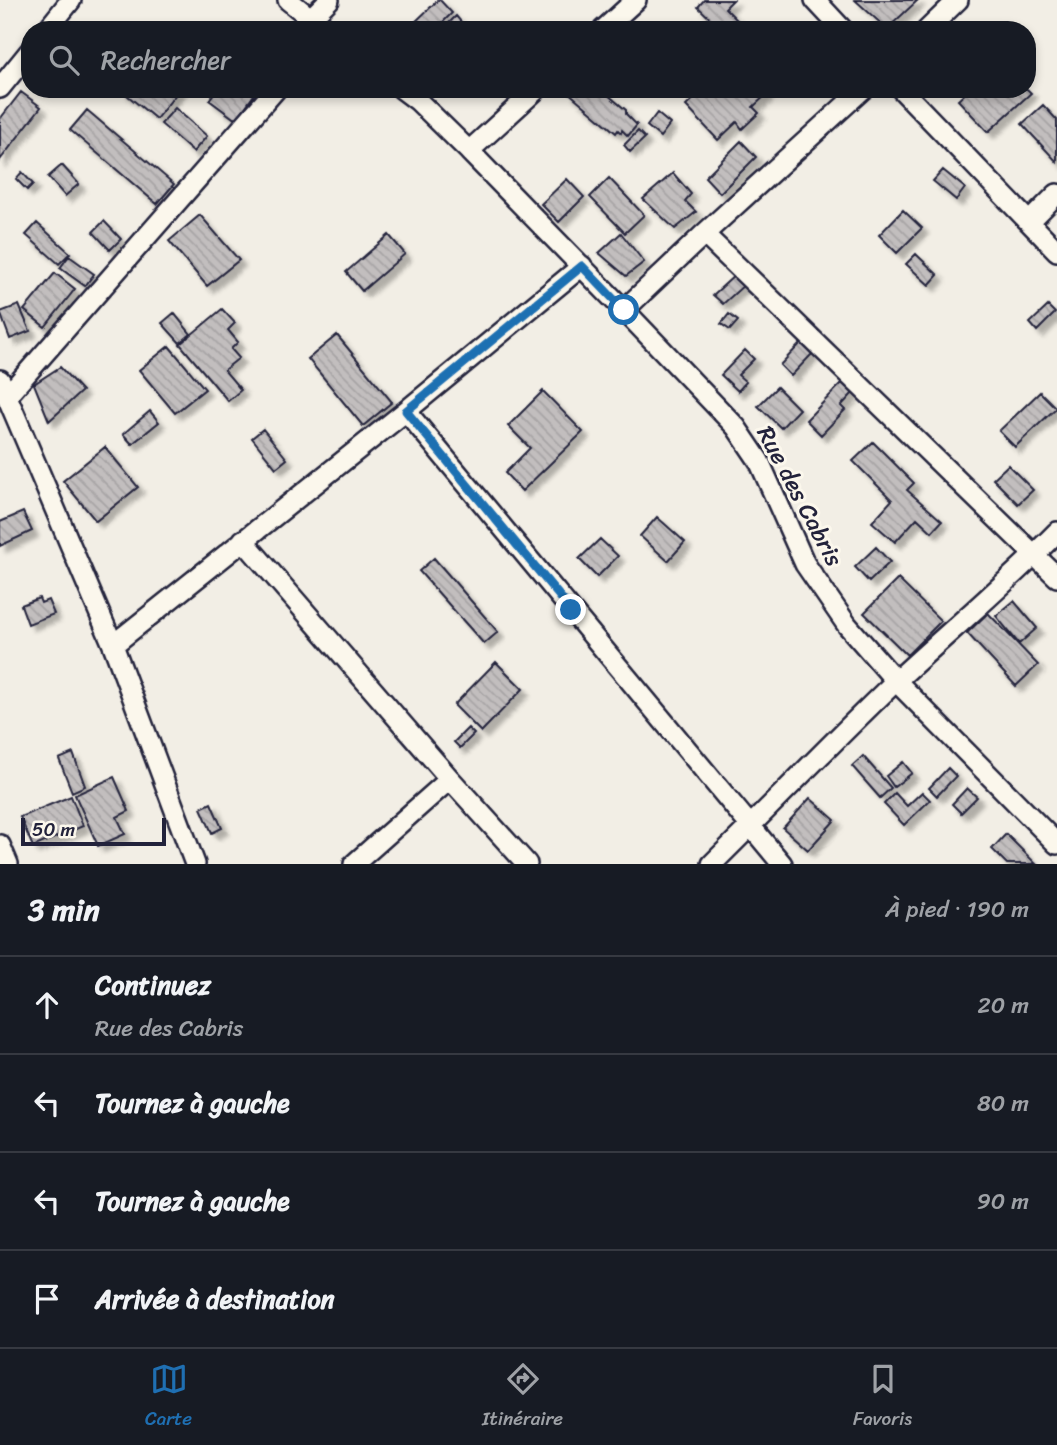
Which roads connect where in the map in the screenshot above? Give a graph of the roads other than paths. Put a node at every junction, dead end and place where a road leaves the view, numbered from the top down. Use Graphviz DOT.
graph roads {
  1 [pos="71,0"];
  2 [pos="288,0"];
  3 [pos="328,0"];
  4 [pos="636,0"];
  5 [pos="815,0"];
  6 [pos="958,0"];
  7 [pos="54,21"];
  8 [pos="314,21"];
  9 [pos="319,21"];
  10 [pos="613,21"];
  11 [pos="835,21"];
  12 [pos="936,21"];
  13 [pos="21,62"];
  14 [pos="0,88"];
  15 [pos="268,98"];
  16 [pos="414,98"];
  17 [pos="527,98"];
  18 [pos="853,98"];
  19 [pos="910,98"];
  20 [pos="469,151"];
  21 [pos="1057,194"];
  22 [pos="1029,222"];
  23 [pos="704,234"];
  24 [pos="1057,251"];
  25 [pos="582,266"];
  26 [pos="624,310"];
  27 [pos="4,388"];
  28 [pos="406,411"];
  29 [pos="1057,532"];
  30 [pos="243,540"];
  31 [pos="1035,554"];
  32 [pos="1057,576"];
  33 [pos="113,645"];
  34 [pos="896,681"];
  35 [pos="450,779"];
  36 [pos="750,826"];
  37 [pos="1057,844"];
  38 [pos="0,845"];
  39 [pos="8,864"];
  40 [pos="195,864"];
  41 [pos="354,864"];
  42 [pos="527,864"];
  43 [pos="712,864"];
  44 [pos="782,864"];
  1 -- 7 [label="street"];
  2 -- 8 [label="street"];
  3 -- 9 [label="street"];
  4 -- 10 [label="street"];
  5 -- 11 [label="street"];
  6 -- 12 [label="street"];
  13 -- 14 [label="street"];
  15 -- 27 [label="street"];
  16 -- 20 [label="street, Rue des Cabris"];
  17 -- 20 [label="street"];
  18 -- 23 [label="street"];
  19 -- 22 [label="street"];
  20 -- 25 [label="street, Rue des Cabris"];
  21 -- 22 [label="street"];
  22 -- 24 [label="street"];
  23 -- 26 [label="street"];
  23 -- 31 [label="street"];
  25 -- 26 [label="street, Rue des Cabris"];
  25 -- 28 [label="street"];
  26 -- 34 [label="street, Rue des Cabris"];
  27 -- 33 [label="street"];
  28 -- 30 [label="street"];
  28 -- 36 [label="street"];
  29 -- 31 [label="street"];
  30 -- 33 [label="street"];
  30 -- 35 [label="street"];
  31 -- 32 [label="street"];
  31 -- 34 [label="street"];
  33 -- 40 [label="street"];
  34 -- 36 [label="street"];
  34 -- 37 [label="street, Rue des Cabris"];
  35 -- 41 [label="street"];
  35 -- 42 [label="street"];
  36 -- 43 [label="street"];
  36 -- 44 [label="street"];
  38 -- 39 [label="street"];
}
